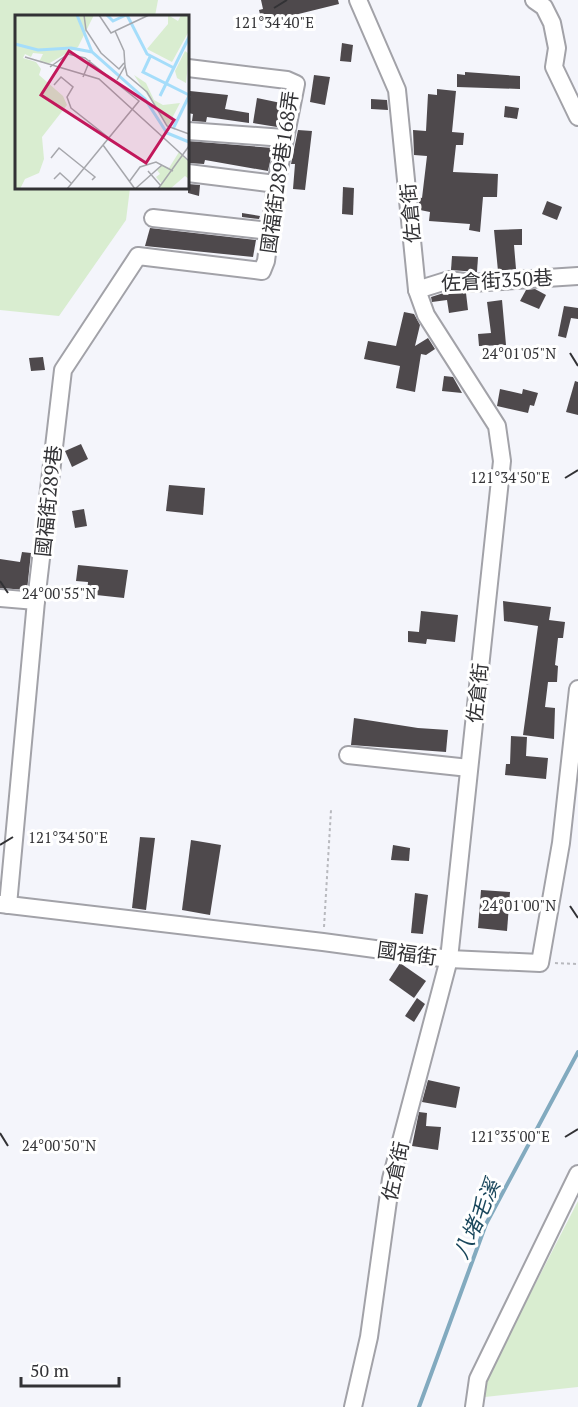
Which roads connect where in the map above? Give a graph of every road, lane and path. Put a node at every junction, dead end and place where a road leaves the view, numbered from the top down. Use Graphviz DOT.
graph roads {
  1 [pos="358,0"];
  2 [pos="534,0"];
  3 [pos="189,68"];
  4 [pos="578,117"];
  5 [pos="189,131"];
  6 [pos="284,138"];
  7 [pos="189,173"];
  8 [pos="276,184"];
  9 [pos="153,218"];
  10 [pos="268,231"];
  11 [pos="134,260"];
  12 [pos="578,276"];
  13 [pos="417,290"];
  14 [pos="0,598"];
  15 [pos="36,601"];
  16 [pos="578,689"];
  17 [pos="576,734"];
  18 [pos="348,755"];
  19 [pos="469,768"];
  20 [pos="331,810"];
  21 [pos="4,905"];
  22 [pos="323,942"];
  23 [pos="449,959"];
  24 [pos="540,963"];
  25 [pos="578,964"];
  26 [pos="578,1174"];
  27 [pos="353,1407"];
  28 [pos="474,1407"];
  1 -- 13 [label="street, 佐倉街"];
  2 -- 4 [label="street"];
  3 -- 6 [label="street, 國福街289巷168弄"];
  5 -- 6 [label="street"];
  6 -- 8 [label="street, 國福街289巷168弄"];
  7 -- 8 [label="street"];
  8 -- 10 [label="street, 國福街289巷168弄"];
  9 -- 10 [label="street"];
  10 -- 11 [label="street, 國福街289巷168弄"];
  11 -- 15 [label="street, 國福街289巷"];
  12 -- 13 [label="street, 佐倉街350巷"];
  13 -- 19 [label="street, 佐倉街"];
  14 -- 15 [label="street"];
  15 -- 21 [label="street, 國福街289巷"];
  16 -- 17 [label="street"];
  17 -- 24 [label="street"];
  18 -- 19 [label="street"];
  19 -- 23 [label="street, 佐倉街"];
  20 -- 22 [label="path"];
  21 -- 22 [label="street, 國福街"];
  22 -- 23 [label="street, 國福街"];
  23 -- 24 [label="street, 國福街"];
  23 -- 27 [label="street, 佐倉街"];
  24 -- 25 [label="path"];
  26 -- 28 [label="street"];
}
